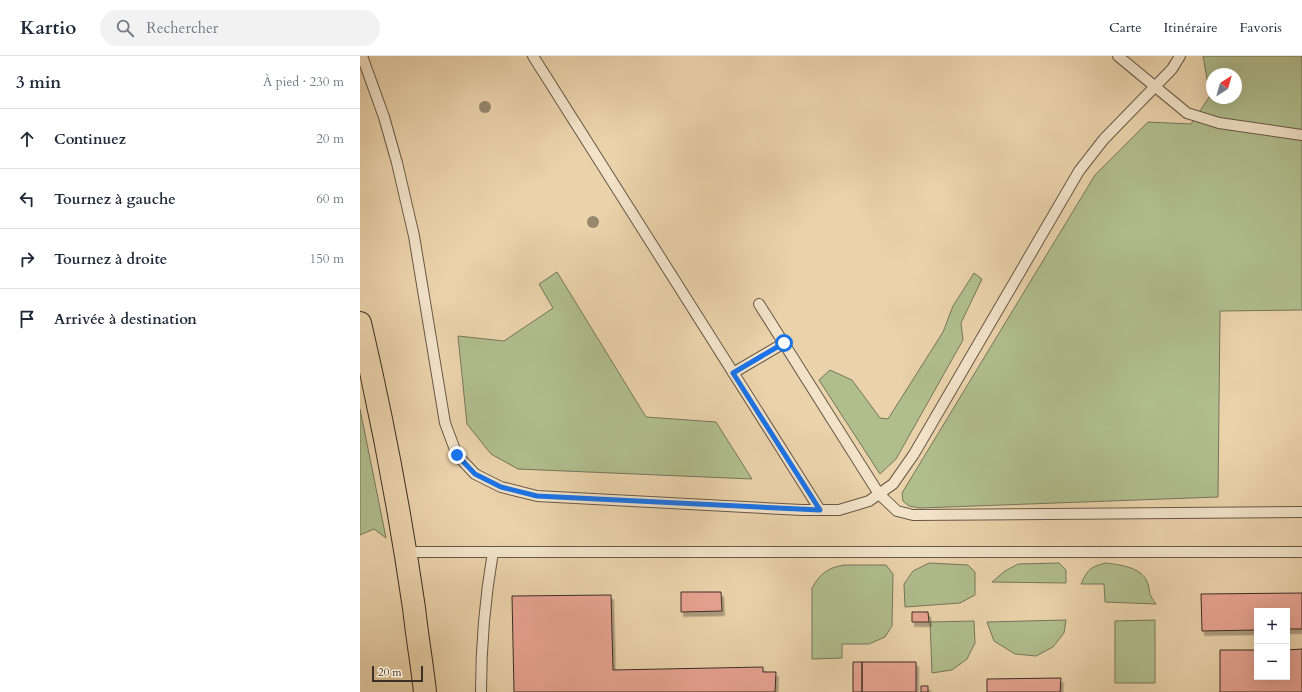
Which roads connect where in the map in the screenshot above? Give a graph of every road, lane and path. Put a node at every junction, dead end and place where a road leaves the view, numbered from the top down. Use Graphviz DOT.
graph roads {
  1 [pos="362,56"];
  2 [pos="533,56"];
  3 [pos="1118,56"];
  4 [pos="1180,56"];
  5 [pos="1155,87"];
  6 [pos="1302,135"];
  7 [pos="759,304"];
  8 [pos="360,323"];
  9 [pos="784,343"];
  10 [pos="733,373"];
  11 [pos="879,494"];
  12 [pos="820,510"];
  13 [pos="1302,512"];
  14 [pos="406,552"];
  15 [pos="493,552"];
  16 [pos="1302,552"];
  17 [pos="424,692"];
  18 [pos="481,692"];
  1 -- 12 [label="lane"];
  2 -- 10 [label="lane"];
  3 -- 5 [label="lane"];
  4 -- 5 [label="lane"];
  5 -- 6 [label="lane"];
  5 -- 11 [label="lane"];
  7 -- 9 [label="lane"];
  8 -- 14 [label="main road"];
  9 -- 10 [label="lane"];
  9 -- 11 [label="lane"];
  10 -- 12 [label="lane"];
  11 -- 12 [label="lane"];
  11 -- 13 [label="lane"];
  14 -- 15 [label="lane"];
  14 -- 17 [label="main road"];
  15 -- 16 [label="lane"];
  15 -- 18 [label="lane"];
}
